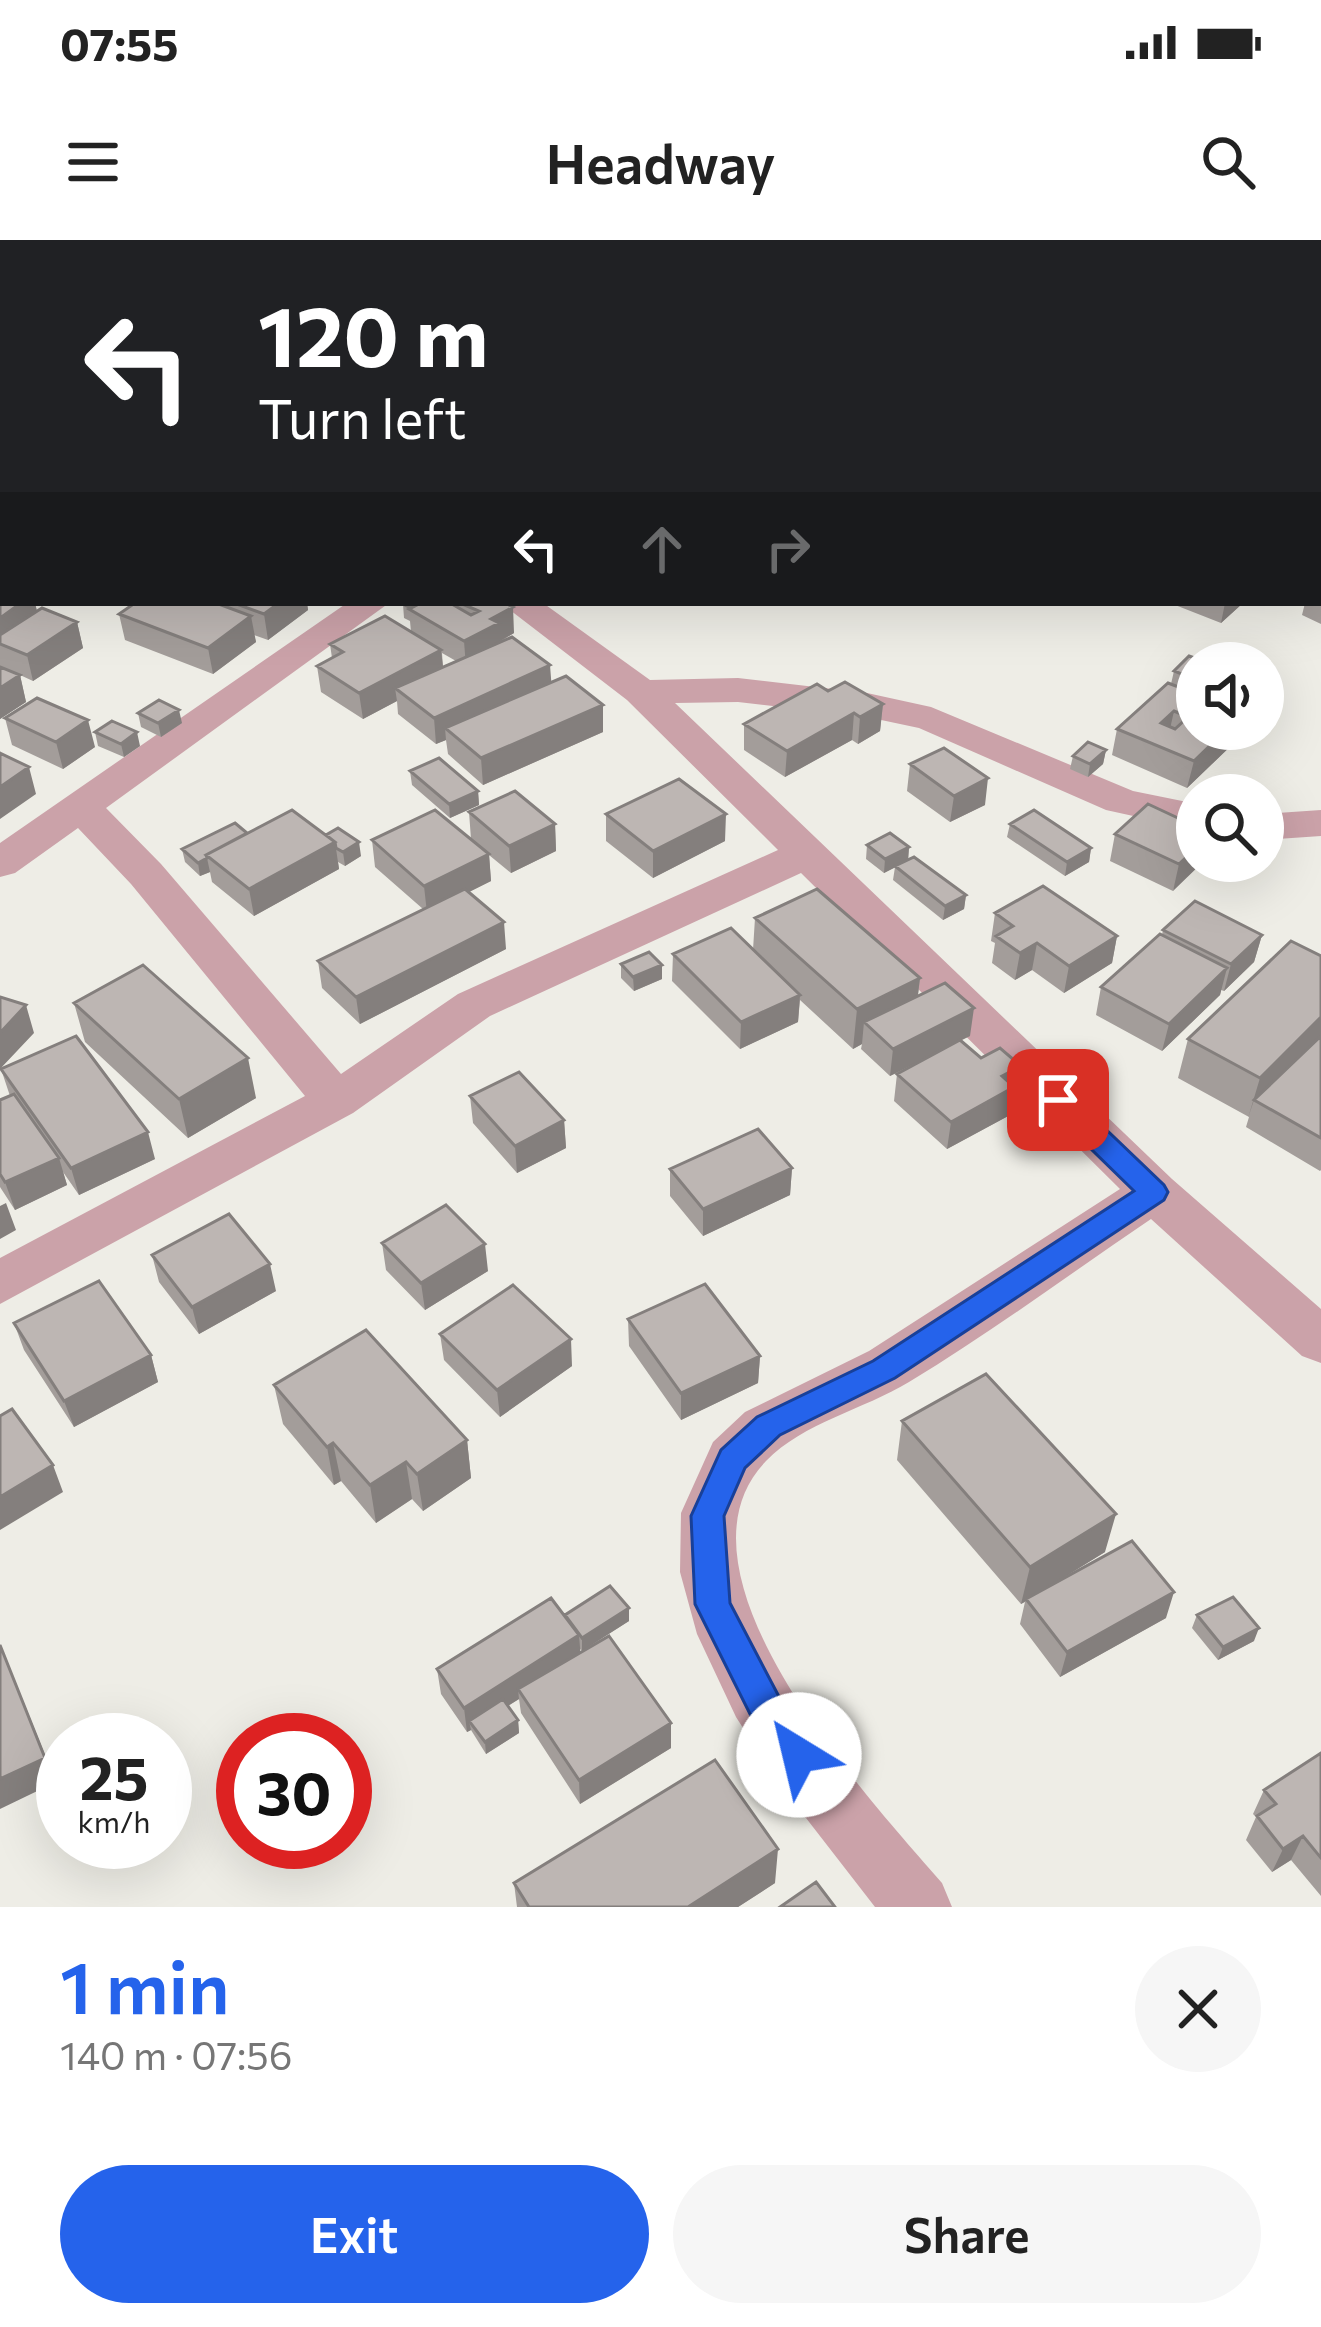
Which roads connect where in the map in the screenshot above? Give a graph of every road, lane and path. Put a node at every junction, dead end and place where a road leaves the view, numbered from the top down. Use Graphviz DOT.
graph roads {
  1 [pos="367,606"];
  2 [pos="523,606"];
  3 [pos="640,692"];
  4 [pos="80,806"];
  5 [pos="1176,813"];
  6 [pos="1321,823"];
  7 [pos="1284,826"];
  8 [pos="803,855"];
  9 [pos="0,863"];
  10 [pos="336,1101"];
  11 [pos="1154,1192"];
  12 [pos="0,1283"];
  13 [pos="1321,1342"];
  14 [pos="918,1907"];
  1 -- 4 [label="street"];
  2 -- 3 [label="street"];
  3 -- 5 [label="street"];
  3 -- 8 [label="street"];
  4 -- 9 [label="street"];
  4 -- 10 [label="street"];
  6 -- 7 [label="street"];
  8 -- 10 [label="street"];
  8 -- 11 [label="street"];
  10 -- 12 [label="street"];
  11 -- 13 [label="street"];
  11 -- 14 [label="street"];
}
